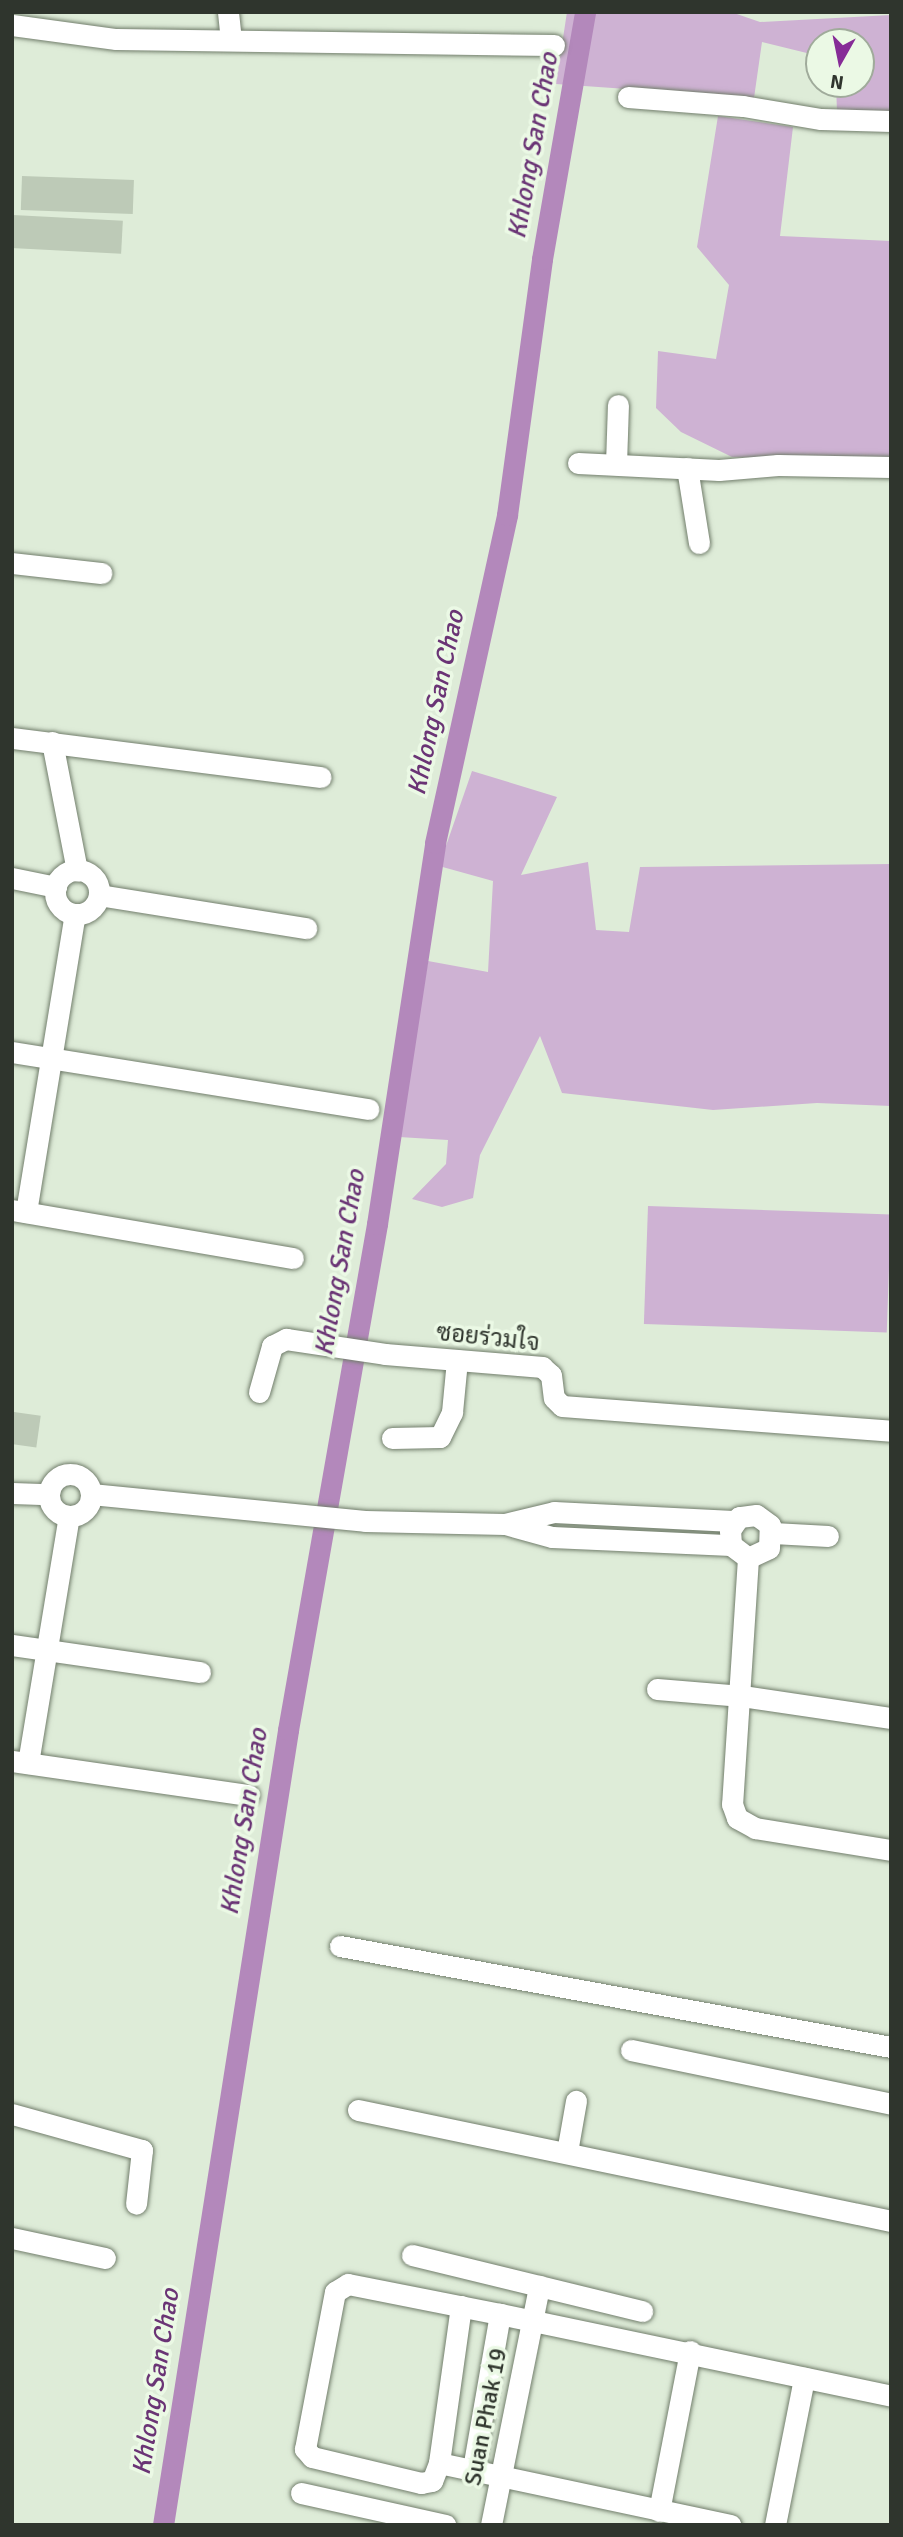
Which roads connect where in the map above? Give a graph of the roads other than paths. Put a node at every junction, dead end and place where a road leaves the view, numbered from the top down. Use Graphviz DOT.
graph roads {
  1 [pos="228,12"];
  2 [pos="12,25"];
  3 [pos="231,40"];
  4 [pos="554,45"];
  5 [pos="628,97"];
  6 [pos="891,121"];
  7 [pos="618,405"];
  8 [pos="578,463"];
  9 [pos="616,464"];
  10 [pos="891,467"];
  11 [pos="687,468"];
  12 [pos="699,543"];
  13 [pos="12,563"];
  14 [pos="101,573"];
  15 [pos="12,738"];
  16 [pos="52,742"];
  17 [pos="321,777"];
  18 [pos="77,870"];
  19 [pos="12,878"];
  20 [pos="56,887"];
  21 [pos="99,895"];
  22 [pos="75,914"];
  23 [pos="306,928"];
  24 [pos="12,1052"];
  25 [pos="52,1058"];
  26 [pos="368,1110"];
  27 [pos="19,1211"];
  28 [pos="293,1258"];
  29 [pos="457,1360"];
  30 [pos="259,1392"];
  31 [pos="891,1431"];
  32 [pos="392,1438"];
  33 [pos="12,1493"];
  34 [pos="48,1494"];
  35 [pos="91,1494"];
  36 [pos="69,1516"];
  37 [pos="733,1521"];
  38 [pos="505,1524"];
  39 [pos="773,1533"];
  40 [pos="828,1536"];
  41 [pos="731,1545"];
  42 [pos="748,1558"];
  43 [pos="12,1645"];
  44 [pos="47,1651"];
  45 [pos="200,1672"];
  46 [pos="657,1689"];
  47 [pos="742,1696"];
  48 [pos="891,1718"];
  49 [pos="20,1762"];
  50 [pos="249,1795"];
  51 [pos="891,1850"];
  52 [pos="340,1945"];
  53 [pos="891,2048"];
  54 [pos="631,2050"];
  55 [pos="576,2101"];
  56 [pos="891,2104"];
  57 [pos="358,2109"];
  58 [pos="12,2115"];
  59 [pos="566,2152"];
  60 [pos="136,2204"];
  61 [pos="891,2221"];
  62 [pos="12,2238"];
  63 [pos="412,2255"];
  64 [pos="105,2258"];
  65 [pos="539,2287"];
  66 [pos="461,2306"];
  67 [pos="642,2311"];
  68 [pos="500,2314"];
  69 [pos="533,2319"];
  70 [pos="690,2351"];
  71 [pos="804,2378"];
  72 [pos="891,2396"];
  73 [pos="439,2463"];
  74 [pos="473,2469"];
  75 [pos="502,2476"];
  76 [pos="301,2493"];
  77 [pos="659,2511"];
  78 [pos="445,2525"];
  79 [pos="491,2525"];
  80 [pos="730,2525"];
  81 [pos="775,2525"];
  1 -- 3 [label="street"];
  2 -- 3 [label="street"];
  3 -- 4 [label="street"];
  5 -- 6 [label="street"];
  7 -- 9 [label="street"];
  8 -- 9 [label="street"];
  9 -- 11 [label="street"];
  10 -- 11 [label="street"];
  11 -- 12 [label="street"];
  13 -- 14 [label="street"];
  15 -- 16 [label="street"];
  16 -- 17 [label="street"];
  16 -- 18 [label="street"];
  18 -- 20 [label="street"];
  18 -- 21 [label="street"];
  19 -- 20 [label="street"];
  20 -- 22 [label="street"];
  21 -- 22 [label="street"];
  21 -- 23 [label="street"];
  22 -- 25 [label="street"];
  24 -- 25 [label="street"];
  25 -- 26 [label="street"];
  25 -- 27 [label="street"];
  27 -- 28 [label="street"];
  29 -- 30 [label="street, ซอยร่วมใจ"];
  29 -- 31 [label="street, ซอยร่วมใจ"];
  29 -- 32 [label="street"];
  33 -- 34 [label="street"];
  34 -- 35 [label="street"];
  34 -- 36 [label="street"];
  35 -- 36 [label="street"];
  35 -- 38 [label="street"];
  36 -- 44 [label="street"];
  37 -- 38 [label="street"];
  37 -- 39 [label="street"];
  37 -- 41 [label="street"];
  38 -- 41 [label="street"];
  39 -- 40 [label="street"];
  39 -- 42 [label="street"];
  41 -- 42 [label="street"];
  42 -- 47 [label="street"];
  43 -- 44 [label="street"];
  44 -- 45 [label="street"];
  44 -- 49 [label="street"];
  46 -- 47 [label="street"];
  47 -- 48 [label="street"];
  47 -- 51 [label="street"];
  49 -- 50 [label="street"];
  52 -- 53 [label="street"];
  54 -- 56 [label="street"];
  55 -- 59 [label="street"];
  57 -- 59 [label="street"];
  58 -- 60 [label="street"];
  59 -- 61 [label="street"];
  62 -- 64 [label="street"];
  63 -- 65 [label="street"];
  65 -- 67 [label="street"];
  65 -- 69 [label="street, Suan Phak 19"];
  66 -- 68 [label="street"];
  66 -- 73 [label="street"];
  66 -- 73 [label="street"];
  68 -- 69 [label="street"];
  68 -- 74 [label="street"];
  69 -- 70 [label="street"];
  69 -- 75 [label="street, Suan Phak 19"];
  70 -- 71 [label="street"];
  70 -- 77 [label="street"];
  71 -- 72 [label="street"];
  71 -- 81 [label="street"];
  73 -- 74 [label="street"];
  74 -- 75 [label="street"];
  75 -- 77 [label="street"];
  75 -- 79 [label="street, Suan Phak 19"];
  76 -- 78 [label="street"];
  77 -- 80 [label="street"];
}
